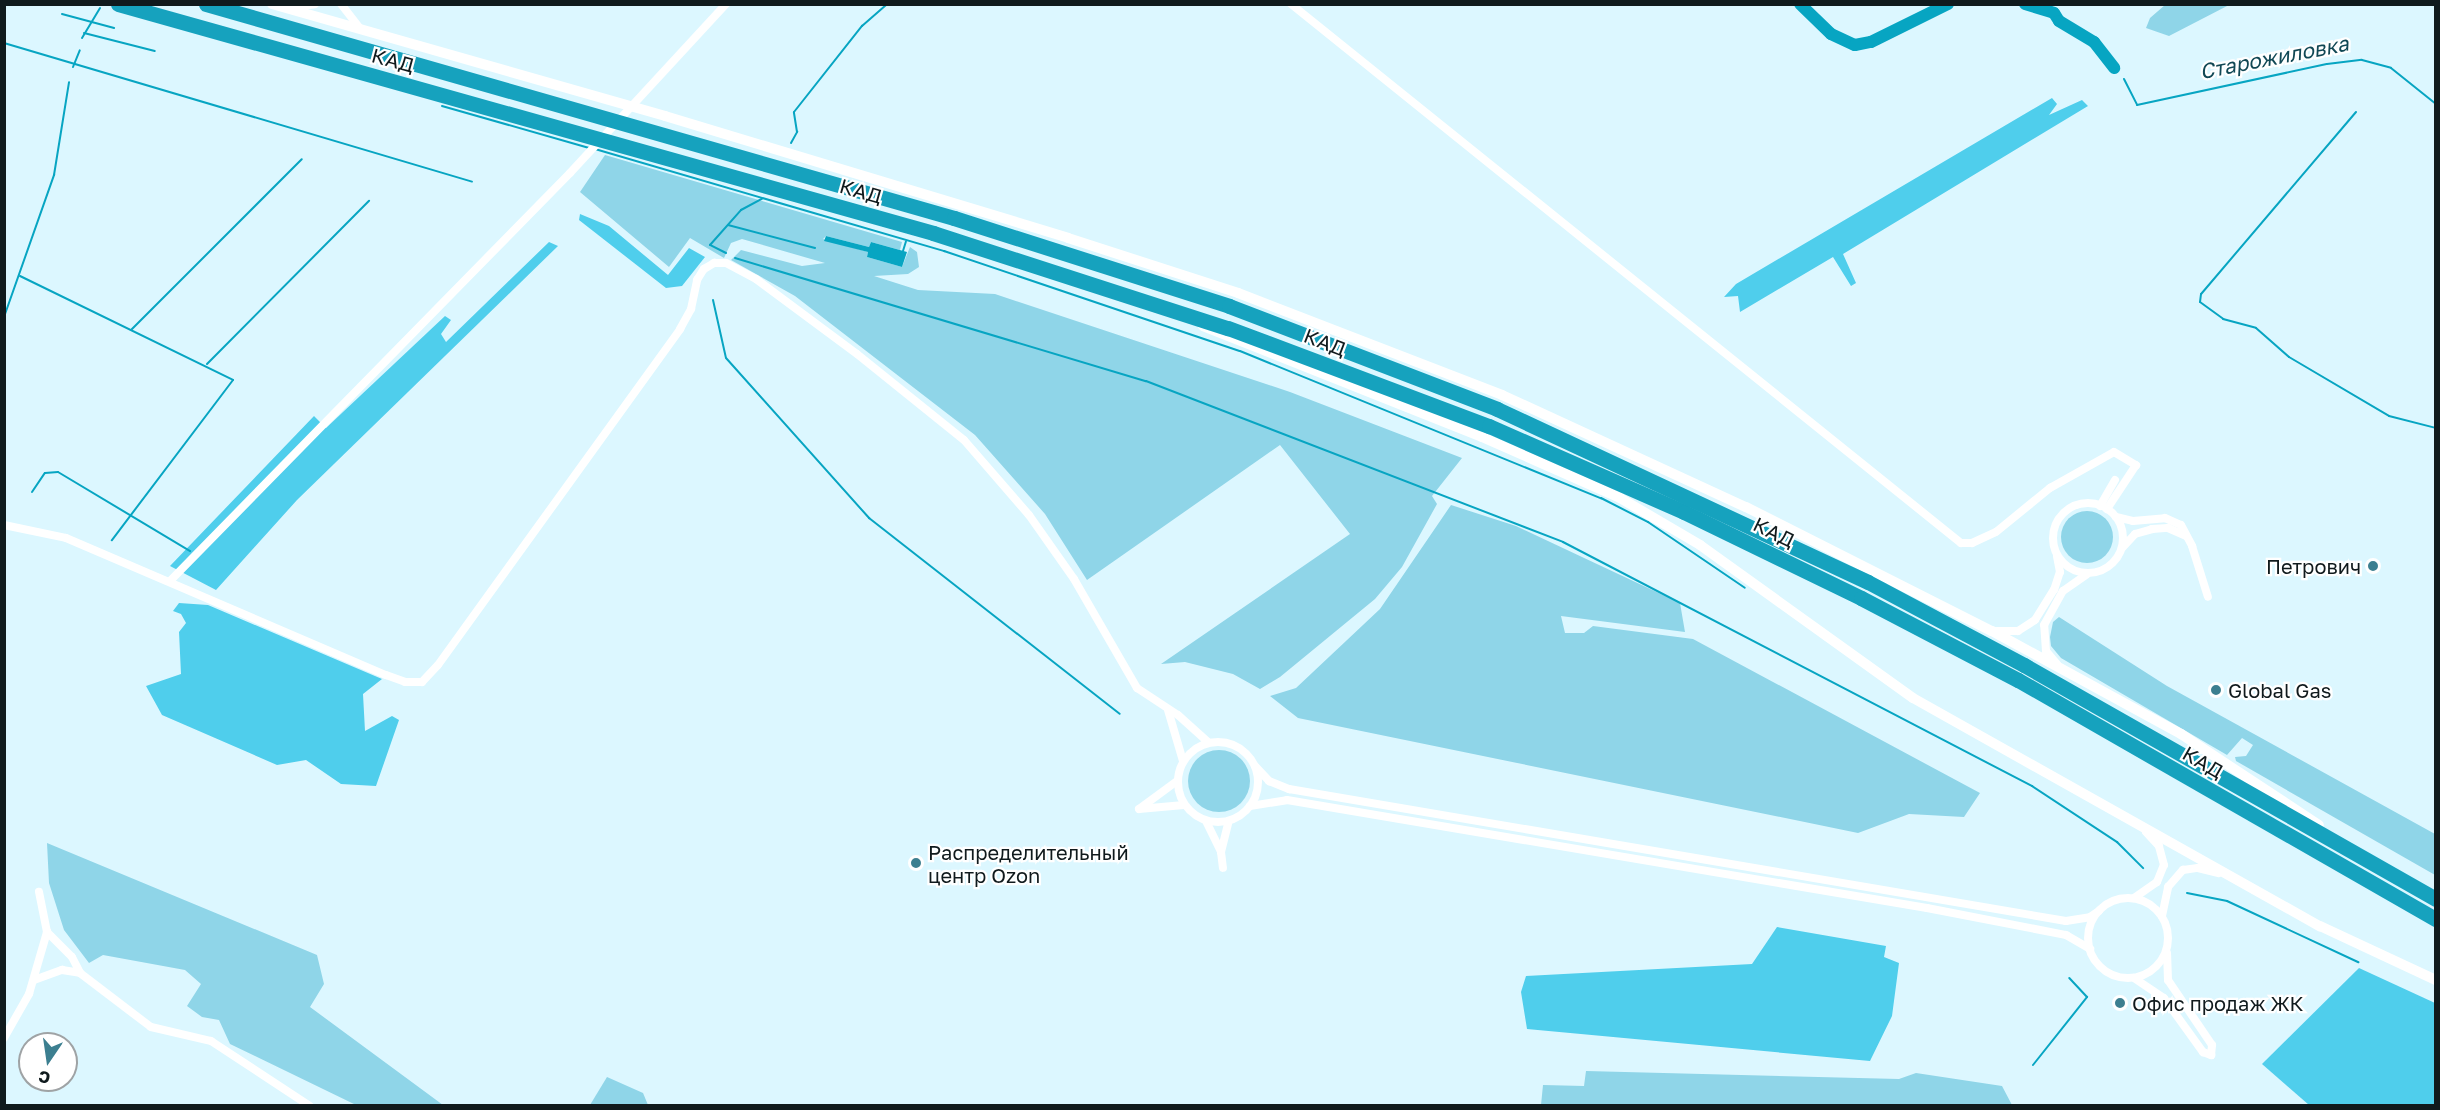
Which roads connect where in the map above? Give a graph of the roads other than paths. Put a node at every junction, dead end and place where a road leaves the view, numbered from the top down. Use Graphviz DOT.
graph roads {
  1 [pos="118,4"];
  2 [pos="206,4"];
  3 [pos="315,4"];
  4 [pos="341,4"];
  5 [pos="726,4"];
  6 [pos="1291,4"];
  7 [pos="276,6"];
  8 [pos="373,35"];
  9 [pos="1128,295"];
  10 [pos="2115,480"];
  11 [pos="2103,507"];
  12 [pos="2116,517"];
  13 [pos="4,525"];
  14 [pos="2186,536"];
  15 [pos="2121,548"];
  16 [pos="2057,556"];
  17 [pos="2088,573"];
  18 [pos="171,580"];
  19 [pos="2208,597"];
  20 [pos="1992,631"];
  21 [pos="2062,669"];
  22 [pos="1168,710"];
  23 [pos="1209,742"];
  24 [pos="1183,761"];
  25 [pos="1255,766"];
  26 [pos="1177,781"];
  27 [pos="1184,805"];
  28 [pos="1250,806"];
  29 [pos="1229,820"];
  30 [pos="1206,821"];
  31 [pos="2134,822"];
  32 [pos="1221,852"];
  33 [pos="1223,868"];
  34 [pos="2403,880"];
  35 [pos="2242,883"];
  36 [pos="39,892"];
  37 [pos="2134,898"];
  38 [pos="2436,899"];
  39 [pos="2098,911"];
  40 [pos="2163,916"];
  41 [pos="2436,919"];
  42 [pos="47,932"];
  43 [pos="2090,949"];
  44 [pos="2167,949"];
  45 [pos="80,973"];
  46 [pos="2134,978"];
  47 [pos="34,980"];
  48 [pos="2436,980"];
  49 [pos="4,1038"];
  50 [pos="310,1106"];
  1 -- 9 [label="highway, КАД"];
  2 -- 34 [label="highway, КАД"];
  3 -- 7 [label="street"];
  4 -- 8 [label="street"];
  5 -- 18 [label="street"];
  6 -- 11 [label="street"];
  7 -- 8 [label="street"];
  8 -- 20 [label="street"];
  9 -- 31 [label="street"];
  9 -- 41 [label="highway, КАД"];
  10 -- 11 [label="street"];
  11 -- 12 [label="street"];
  11 -- 16 [label="street"];
  12 -- 14 [label="street"];
  12 -- 15 [label="street"];
  13 -- 18 [label="street"];
  14 -- 15 [label="street"];
  14 -- 19 [label="street"];
  15 -- 17 [label="street"];
  16 -- 17 [label="street"];
  16 -- 20 [label="street"];
  17 -- 21 [label="street"];
  18 -- 22 [label="street"];
  20 -- 21 [label="street"];
  21 -- 34 [label="street"];
  22 -- 23 [label="street"];
  22 -- 24 [label="street"];
  23 -- 24 [label="street"];
  23 -- 25 [label="street"];
  24 -- 26 [label="street"];
  25 -- 28 [label="street"];
  25 -- 39 [label="street"];
  26 -- 27 [label="street"];
  26 -- 27 [label="street"];
  27 -- 30 [label="street"];
  28 -- 29 [label="street"];
  28 -- 43 [label="street"];
  29 -- 30 [label="street"];
  29 -- 32 [label="street"];
  30 -- 32 [label="street"];
  31 -- 35 [label="street"];
  31 -- 37 [label="street"];
  32 -- 33 [label="street"];
  34 -- 38 [label="highway, КАД"];
  35 -- 40 [label="street"];
  35 -- 48 [label="street"];
  36 -- 42 [label="street"];
  37 -- 39 [label="street"];
  37 -- 40 [label="street"];
  39 -- 43 [label="street"];
  40 -- 44 [label="street"];
  42 -- 45 [label="street"];
  42 -- 47 [label="street"];
  43 -- 46 [label="street"];
  44 -- 46 [label="street"];
  44 -- 46 [label="street"];
  45 -- 47 [label="street"];
  45 -- 50 [label="street"];
  47 -- 49 [label="street"];
}
